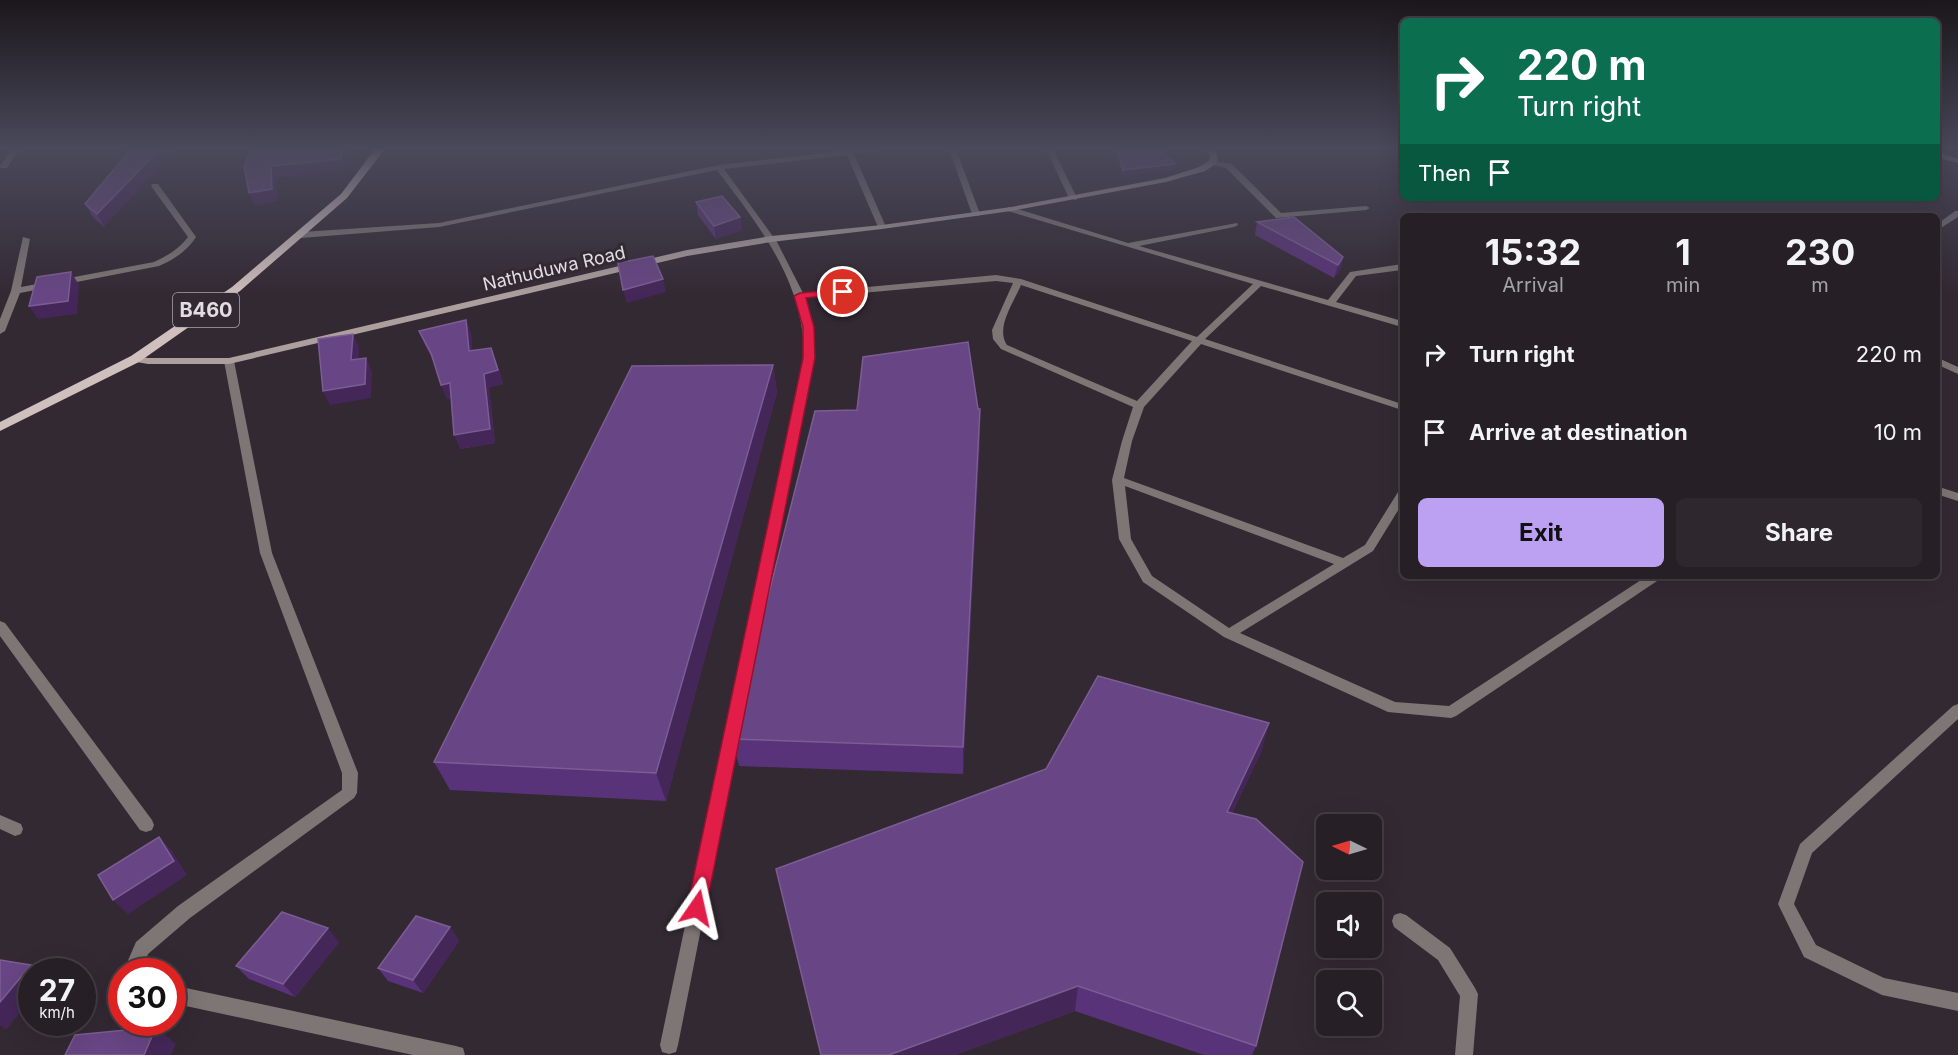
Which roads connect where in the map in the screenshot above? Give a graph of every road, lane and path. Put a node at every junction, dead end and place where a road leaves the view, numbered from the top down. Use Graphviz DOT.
graph roads {
  1 [pos="164,198"];
  2 [pos="342,198"];
  3 [pos="568,198"];
  4 [pos="742,198"];
  5 [pos="869,198"];
  6 [pos="970,198"];
  7 [pos="1072,198"];
  8 [pos="1261,198"];
  9 [pos="1366,208"];
  10 [pos="1011,209"];
  11 [pos="1958,213"];
  12 [pos="976,214"];
  13 [pos="1234,225"];
  14 [pos="1940,225"];
  15 [pos="882,227"];
  16 [pos="302,235"];
  17 [pos="771,238"];
  18 [pos="26,239"];
  19 [pos="1127,245"];
  20 [pos="1400,267"];
  21 [pos="1018,281"];
  22 [pos="1259,283"];
  23 [pos="16,291"];
  24 [pos="800,296"];
  25 [pos="1330,303"];
  26 [pos="1400,323"];
  27 [pos="0,331"];
  28 [pos="1198,341"];
  29 [pos="135,359"];
  30 [pos="229,361"];
  31 [pos="1940,362"];
  32 [pos="1958,371"];
  33 [pos="1139,406"];
  34 [pos="1400,406"];
  35 [pos="0,427"];
  36 [pos="1118,480"];
  37 [pos="1940,491"];
  38 [pos="1958,496"];
  39 [pos="1400,498"];
  40 [pos="1344,563"];
  41 [pos="1652,579"];
  42 [pos="0,626"];
  43 [pos="1229,634"];
  44 [pos="1958,710"];
  45 [pos="0,822"];
  46 [pos="146,825"];
  47 [pos="15,829"];
  48 [pos="1400,921"];
  49 [pos="138,958"];
  50 [pos="186,997"];
  51 [pos="1958,1002"];
  52 [pos="669,1046"];
  53 [pos="456,1055"];
  54 [pos="1464,1055"];
  1 -- 23 [label="street"];
  2 -- 16 [label="main road, B460"];
  3 -- 16 [label="street"];
  4 -- 17 [label="street"];
  5 -- 15 [label="street"];
  6 -- 12 [label="street"];
  7 -- 10 [label="street, Nathuduwa Road"];
  8 -- 9 [label="street"];
  10 -- 12 [label="street, Nathuduwa Road"];
  10 -- 19 [label="street"];
  11 -- 14 [label="street"];
  12 -- 15 [label="street, Nathuduwa Road"];
  13 -- 19 [label="street"];
  15 -- 17 [label="street, Nathuduwa Road"];
  16 -- 29 [label="main road, B460"];
  17 -- 24 [label="street"];
  17 -- 30 [label="street, Nathuduwa Road"];
  18 -- 23 [label="street"];
  19 -- 22 [label="street"];
  20 -- 25 [label="street"];
  21 -- 24 [label="street"];
  21 -- 28 [label="street"];
  21 -- 33 [label="street"];
  22 -- 25 [label="street"];
  22 -- 28 [label="street"];
  23 -- 27 [label="street"];
  24 -- 52 [label="street"];
  25 -- 26 [label="street"];
  28 -- 33 [label="street"];
  28 -- 34 [label="street"];
  29 -- 30 [label="street, Nathuduwa Road"];
  29 -- 35 [label="main road, B460"];
  30 -- 49 [label="street"];
  31 -- 32 [label="street"];
  33 -- 36 [label="street"];
  36 -- 40 [label="street"];
  36 -- 43 [label="street"];
  37 -- 38 [label="street"];
  39 -- 40 [label="street"];
  40 -- 43 [label="street"];
  41 -- 43 [label="street"];
  42 -- 46 [label="street"];
  44 -- 51 [label="street"];
  45 -- 47 [label="street"];
  48 -- 54 [label="street"];
  50 -- 53 [label="street"];
}
